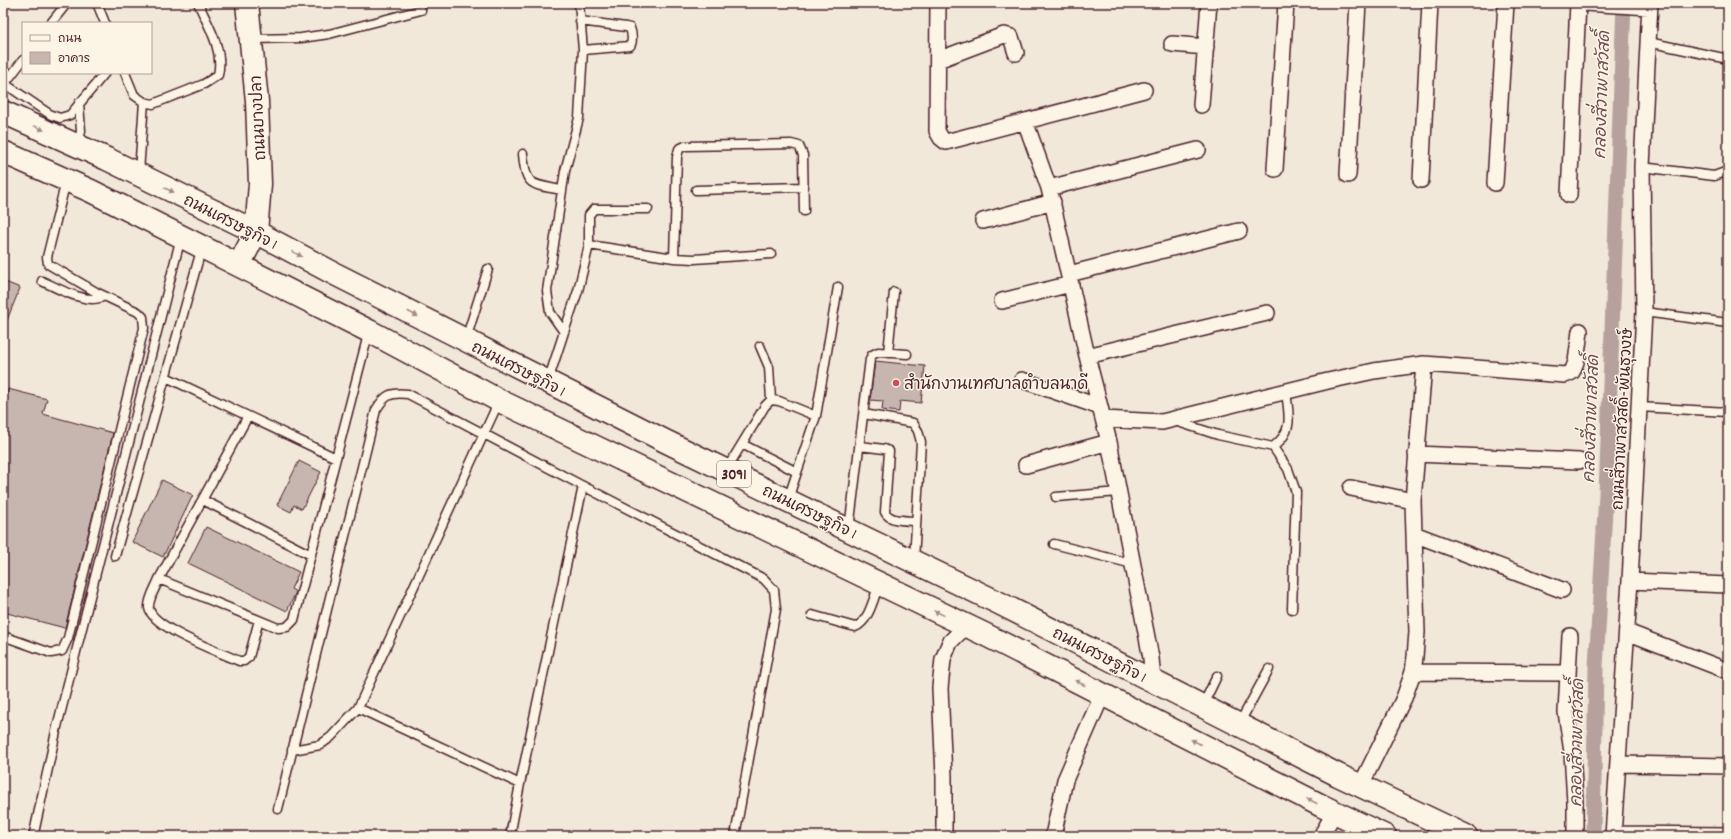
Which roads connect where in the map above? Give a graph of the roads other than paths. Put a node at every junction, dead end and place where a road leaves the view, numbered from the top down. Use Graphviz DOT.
graph roads {
  1 [pos="66,3"];
  2 [pos="97,3"];
  3 [pos="198,3"];
  4 [pos="247,3"];
  5 [pos="579,3"];
  6 [pos="938,3"];
  7 [pos="1209,3"];
  8 [pos="1286,3"];
  9 [pos="1358,3"];
  10 [pos="1430,3"];
  11 [pos="1506,3"];
  12 [pos="1578,3"];
  13 [pos="1585,3"];
  14 [pos="1646,6"];
  15 [pos="421,10"];
  16 [pos="580,21"];
  17 [pos="52,22"];
  18 [pos="105,22"];
  19 [pos="251,39"];
  20 [pos="1648,42"];
  21 [pos="1172,44"];
  22 [pos="1206,47"];
  23 [pos="583,50"];
  24 [pos="1016,53"];
  25 [pos="1728,59"];
  26 [pos="938,60"];
  27 [pos="22,61"];
  28 [pos="104,74"];
  29 [pos="125,74"];
  30 [pos="4,85"];
  31 [pos="1144,90"];
  32 [pos="144,102"];
  33 [pos="79,103"];
  34 [pos="1201,105"];
  35 [pos="3,112"];
  36 [pos="1025,121"];
  37 [pos="78,146"];
  38 [pos="1198,150"];
  39 [pos="3,152"];
  40 [pos="524,154"];
  41 [pos="1642,167"];
  42 [pos="1274,170"];
  43 [pos="1728,171"];
  44 [pos="139,175"];
  45 [pos="1348,176"];
  46 [pos="66,180"];
  47 [pos="1421,180"];
  48 [pos="1495,183"];
  49 [pos="804,187"];
  50 [pos="1049,188"];
  51 [pos="562,190"];
  52 [pos="696,190"];
  53 [pos="1569,194"];
  54 [pos="1053,202"];
  55 [pos="648,209"];
  56 [pos="804,211"];
  57 [pos="983,221"];
  58 [pos="1239,231"];
  59 [pos="256,232"];
  60 [pos="181,236"];
  61 [pos="588,245"];
  62 [pos="202,247"];
  63 [pos="771,254"];
  64 [pos="674,258"];
  65 [pos="239,265"];
  66 [pos="488,269"];
  67 [pos="333,273"];
  68 [pos="1070,279"];
  69 [pos="42,281"];
  70 [pos="838,287"];
  71 [pos="894,292"];
  72 [pos="104,296"];
  73 [pos="1002,301"];
  74 [pos="316,304"];
  75 [pos="1267,312"];
  76 [pos="1644,312"];
  77 [pos="1728,323"];
  78 [pos="369,331"];
  79 [pos="1580,331"];
  80 [pos="564,332"];
  81 [pos="466,340"];
  82 [pos="760,346"];
  83 [pos="888,352"];
  84 [pos="907,354"];
  85 [pos="1087,356"];
  86 [pos="1424,364"];
  87 [pos="166,377"];
  88 [pos="1022,380"];
  89 [pos="548,382"];
  90 [pos="1286,392"];
  91 [pos="770,400"];
  92 [pos="500,401"];
  93 [pos="1639,407"];
  94 [pos="1728,412"];
  95 [pos="1101,413"];
  96 [pos="864,414"];
  97 [pos="248,416"];
  98 [pos="816,416"];
  99 [pos="1173,420"];
  100 [pos="484,433"];
  101 [pos="1109,442"];
  102 [pos="742,444"];
  103 [pos="860,446"];
  104 [pos="1273,447"];
  105 [pos="1416,454"];
  106 [pos="336,458"];
  107 [pos="1578,461"];
  108 [pos="1026,465"];
  109 [pos="726,470"];
  110 [pos="797,472"];
  111 [pos="582,486"];
  112 [pos="1352,488"];
  113 [pos="1118,492"];
  114 [pos="1056,497"];
  115 [pos="203,500"];
  116 [pos="787,500"];
  117 [pos="1413,501"];
  118 [pos="916,521"];
  119 [pos="849,530"];
  120 [pos="1414,534"];
  121 [pos="1054,544"];
  122 [pos="311,555"];
  123 [pos="115,556"];
  124 [pos="914,561"];
  125 [pos="1133,564"];
  126 [pos="159,579"];
  127 [pos="1630,581"];
  128 [pos="879,584"];
  129 [pos="1728,585"];
  130 [pos="1562,590"];
  131 [pos="1292,608"];
  132 [pos="812,615"];
  133 [pos="260,620"];
  134 [pos="966,626"];
  135 [pos="1627,632"];
  136 [pos="3,636"];
  137 [pos="1570,636"];
  138 [pos="1269,669"];
  139 [pos="1728,671"];
  140 [pos="1413,672"];
  141 [pos="1567,673"];
  142 [pos="1217,676"];
  143 [pos="1153,681"];
  144 [pos="1102,695"];
  145 [pos="1202,706"];
  146 [pos="358,708"];
  147 [pos="1239,724"];
  148 [pos="292,750"];
  149 [pos="1619,764"];
  150 [pos="1728,766"];
  151 [pos="520,784"];
  152 [pos="1360,785"];
  153 [pos="278,808"];
  154 [pos="1335,812"];
  155 [pos="34,833"];
  156 [pos="1613,835"];
  157 [pos="1728,835"];
  158 [pos="510,836"];
  159 [pos="735,836"];
  160 [pos="944,836"];
  161 [pos="1053,836"];
  162 [pos="1321,836"];
  163 [pos="1385,836"];
  164 [pos="1466,836"];
  165 [pos="1575,836"];
  1 -- 17 [label="lane"];
  2 -- 18 [label="lane"];
  3 -- 32 [label="lane"];
  4 -- 19 [label="main road, ถนนบางปลา"];
  5 -- 16 [label="lane"];
  6 -- 26 [label="street"];
  7 -- 22 [label="street"];
  8 -- 42 [label="street"];
  9 -- 45 [label="street"];
  10 -- 47 [label="street"];
  11 -- 48 [label="street"];
  12 -- 53 [label="street"];
  13 -- 14 [label="street"];
  14 -- 20 [label="street, ถนนสี่วาพาสวัสดิ์-พันธุวงษ์"];
  15 -- 19 [label="lane"];
  16 -- 23 [label="lane"];
  16 -- 23 [label="lane"];
  19 -- 59 [label="main road, ถนนบางปลา"];
  20 -- 25 [label="lane"];
  20 -- 41 [label="street, ถนนสี่วาพาสวัสดิ์-พันธุวงษ์"];
  21 -- 22 [label="street"];
  22 -- 34 [label="street"];
  23 -- 51 [label="lane"];
  24 -- 26 [label="street"];
  26 -- 36 [label="street"];
  27 -- 30 [label="lane"];
  28 -- 33 [label="lane"];
  29 -- 32 [label="lane"];
  30 -- 33 [label="lane"];
  31 -- 36 [label="street"];
  32 -- 44 [label="lane"];
  33 -- 37 [label="lane"];
  35 -- 37 [label="main road, ถนนเศรษฐกิจ 1 / 3091, one-way"];
  36 -- 50 [label="street"];
  37 -- 44 [label="main road, ถนนเศรษฐกิจ 1 / 3091"];
  38 -- 50 [label="street"];
  39 -- 46 [label="main road, 3091"];
  40 -- 51 [label="lane"];
  41 -- 43 [label="lane"];
  41 -- 76 [label="street, ถนนสี่วาพาสวัสดิ์-พันธุวงษ์"];
  44 -- 59 [label="main road, ถนนเศรษฐกิจ 1 / 3091, one-way"];
  46 -- 60 [label="main road, 3091"];
  46 -- 72 [label="lane"];
  49 -- 52 [label="lane"];
  49 -- 56 [label="lane"];
  49 -- 64 [label="lane"];
  50 -- 54 [label="street"];
  51 -- 80 [label="lane"];
  54 -- 57 [label="street"];
  54 -- 68 [label="street"];
  55 -- 61 [label="lane"];
  58 -- 68 [label="street"];
  59 -- 65 [label="main road"];
  59 -- 67 [label="main road, ถนนเศรษฐกิจ 1 / 3091, one-way"];
  60 -- 62 [label="main road, 3091"];
  60 -- 155 [label="lane"];
  61 -- 64 [label="lane"];
  61 -- 80 [label="lane"];
  62 -- 65 [label="main road, 3091"];
  62 -- 87 [label="lane"];
  63 -- 64 [label="lane"];
  65 -- 74 [label="main road, 3091"];
  66 -- 81 [label="lane"];
  67 -- 74 [label="main road"];
  67 -- 81 [label="main road, ถนนเศรษฐกิจ 1 / 3091, one-way"];
  68 -- 73 [label="street"];
  68 -- 85 [label="street"];
  69 -- 72 [label="lane"];
  70 -- 98 [label="lane"];
  71 -- 83 [label="lane"];
  72 -- 136 [label="lane"];
  74 -- 78 [label="main road, 3091"];
  75 -- 85 [label="street"];
  76 -- 77 [label="lane"];
  76 -- 93 [label="street, ถนนสี่วาพาสวัสดิ์-พันธุวงษ์"];
  78 -- 92 [label="main road, 3091"];
  78 -- 106 [label="lane"];
  79 -- 86 [label="street"];
  80 -- 89 [label="lane"];
  81 -- 89 [label="main road, ถนนเศรษฐกิจ 1 / 3091"];
  82 -- 91 [label="lane"];
  83 -- 84 [label="lane"];
  83 -- 96 [label="lane"];
  85 -- 95 [label="street"];
  86 -- 90 [label="street"];
  86 -- 105 [label="street"];
  87 -- 97 [label="lane"];
  87 -- 123 [label="lane"];
  88 -- 95 [label="street"];
  89 -- 109 [label="main road, ถนนเศรษฐกิจ 1 / 3091"];
  90 -- 99 [label="street"];
  90 -- 104 [label="lane"];
  91 -- 98 [label="lane"];
  91 -- 102 [label="lane"];
  92 -- 100 [label="lane"];
  92 -- 128 [label="main road, 3091"];
  93 -- 94 [label="lane"];
  93 -- 127 [label="street, ถนนสี่วาพาสวัสดิ์-พันธุวงษ์"];
  95 -- 99 [label="street"];
  95 -- 101 [label="street"];
  96 -- 103 [label="lane"];
  96 -- 118 [label="lane"];
  97 -- 106 [label="lane"];
  97 -- 115 [label="lane"];
  98 -- 110 [label="lane"];
  99 -- 104 [label="lane"];
  100 -- 111 [label="lane"];
  100 -- 146 [label="lane"];
  100 -- 148 [label="lane"];
  101 -- 108 [label="street"];
  101 -- 113 [label="street"];
  102 -- 109 [label="lane"];
  102 -- 110 [label="lane"];
  103 -- 118 [label="lane"];
  103 -- 119 [label="lane"];
  104 -- 131 [label="lane"];
  105 -- 107 [label="street"];
  105 -- 117 [label="street"];
  106 -- 122 [label="lane"];
  109 -- 116 [label="main road, ถนนเศรษฐกิจ 1 / 3091"];
  110 -- 116 [label="lane"];
  111 -- 151 [label="lane"];
  111 -- 159 [label="lane"];
  112 -- 117 [label="street"];
  113 -- 114 [label="lane"];
  113 -- 125 [label="street"];
  115 -- 122 [label="lane"];
  115 -- 126 [label="lane"];
  116 -- 119 [label="main road, ถนนเศรษฐกิจ 1 / 3091"];
  117 -- 120 [label="street"];
  118 -- 124 [label="lane"];
  119 -- 124 [label="main road, ถนนเศรษฐกิจ 1 / 3091"];
  120 -- 130 [label="street"];
  120 -- 140 [label="street"];
  121 -- 125 [label="lane"];
  122 -- 133 [label="lane"];
  124 -- 143 [label="main road, ถนนเศรษฐกิจ 1 / 3091"];
  125 -- 143 [label="street"];
  126 -- 133 [label="lane"];
  126 -- 133 [label="lane"];
  127 -- 129 [label="street"];
  127 -- 135 [label="street, ถนนสี่วาพาสวัสดิ์-พันธุวงษ์"];
  128 -- 132 [label="lane"];
  134 -- 128 [label="main road, 3091, one-way"];
  144 -- 134 [label="main road, 3091, one-way"];
  134 -- 160 [label="street"];
  135 -- 139 [label="street"];
  135 -- 149 [label="street, ถนนสี่วาพาสวัสดิ์-พันธุวงษ์"];
  137 -- 141 [label="street"];
  138 -- 147 [label="lane"];
  140 -- 141 [label="street"];
  140 -- 152 [label="street"];
  141 -- 165 [label="street"];
  142 -- 145 [label="lane"];
  143 -- 145 [label="main road, ถนนเศรษฐกิจ 1 / 3091"];
  154 -- 144 [label="main road, 3091, one-way"];
  144 -- 161 [label="street"];
  145 -- 147 [label="main road, ถนนเศรษฐกิจ 1 / 3091"];
  146 -- 148 [label="lane"];
  146 -- 151 [label="lane"];
  147 -- 152 [label="main road, ถนนเศรษฐกิจ 1 / 3091"];
  148 -- 153 [label="lane"];
  149 -- 150 [label="street"];
  149 -- 156 [label="street, ถนนสี่วาพาสวัสดิ์-พันธุวงษ์"];
  151 -- 158 [label="lane"];
  152 -- 164 [label="main road, ถนนเศรษฐกิจ 1 / 3091"];
  154 -- 162 [label="street"];
  154 -- 163 [label="main road, 3091"];
  156 -- 157 [label="street"];
}
